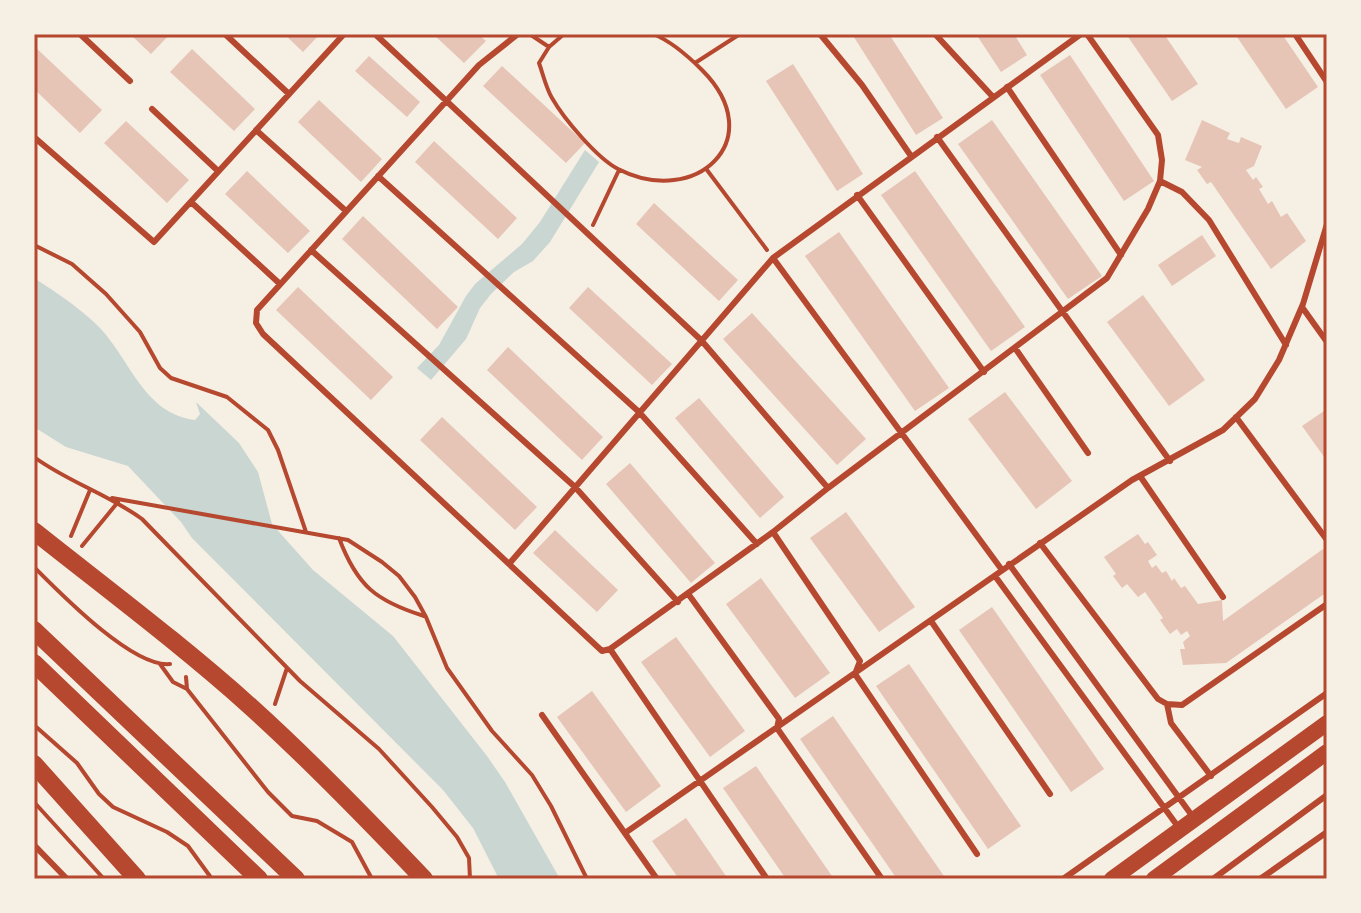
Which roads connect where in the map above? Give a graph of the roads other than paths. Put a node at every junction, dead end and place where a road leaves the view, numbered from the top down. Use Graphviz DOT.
graph roads {
  1 [pos="80,34"];
  2 [pos="225,34"];
  3 [pos="344,34"];
  4 [pos="375,34"];
  5 [pos="518,34"];
  6 [pos="820,34"];
  7 [pos="935,34"];
  8 [pos="1081,34"];
  9 [pos="1087,34"];
  10 [pos="1295,34"];
  11 [pos="130,81"];
  12 [pos="1327,82"];
  13 [pos="1007,87"];
  14 [pos="289,94"];
  15 [pos="993,97"];
  16 [pos="447,100"];
  17 [pos="152,109"];
  18 [pos="256,130"];
  19 [pos="34,137"];
  20 [pos="937,137"];
  21 [pos="911,156"];
  22 [pos="218,171"];
  23 [pos="378,176"];
  24 [pos="1160,181"];
  25 [pos="857,195"];
  26 [pos="191,202"];
  27 [pos="346,211"];
  28 [pos="1327,224"];
  29 [pos="311,250"];
  30 [pos="1121,255"];
  31 [pos="773,258"];
  32 [pos="280,284"];
  33 [pos="1302,307"];
  34 [pos="1063,313"];
  35 [pos="701,340"];
  36 [pos="1327,342"];
  37 [pos="1286,345"];
  38 [pos="1015,348"];
  39 [pos="984,372"];
  40 [pos="639,412"];
  41 [pos="1236,417"];
  42 [pos="902,431"];
  43 [pos="1088,453"];
  44 [pos="1170,461"];
  45 [pos="1140,476"];
  46 [pos="575,487"];
  47 [pos="828,488"];
  48 [pos="34,531"];
  49 [pos="773,532"];
  50 [pos="1327,540"];
  51 [pos="1040,543"];
  52 [pos="757,544"];
  53 [pos="509,564"];
  54 [pos="1009,564"];
  55 [pos="1002,570"];
  56 [pos="995,576"];
  57 [pos="689,595"];
  58 [pos="1223,597"];
  59 [pos="678,602"];
  60 [pos="1327,604"];
  61 [pos="931,621"];
  62 [pos="34,630"];
  63 [pos="610,649"];
  64 [pos="34,663"];
  65 [pos="855,674"];
  66 [pos="1327,693"];
  67 [pos="1167,704"];
  68 [pos="542,715"];
  69 [pos="1327,723"];
  70 [pos="777,728"];
  71 [pos="1327,752"];
  72 [pos="34,764"];
  73 [pos="1211,776"];
  74 [pos="700,781"];
  75 [pos="1050,794"];
  76 [pos="1327,795"];
  77 [pos="1179,798"];
  78 [pos="1164,807"];
  79 [pos="1195,819"];
  80 [pos="1181,830"];
  81 [pos="1327,832"];
  82 [pos="625,833"];
  83 [pos="34,845"];
  84 [pos="977,854"];
  85 [pos="67,879"];
  86 [pos="137,879"];
  87 [pos="259,879"];
  88 [pos="296,879"];
  89 [pos="424,879"];
  90 [pos="657,879"];
  91 [pos="767,879"];
  92 [pos="882,879"];
  93 [pos="1063,879"];
  94 [pos="1112,879"];
  95 [pos="1154,879"];
  96 [pos="1213,879"];
  97 [pos="1260,879"];
  1 -- 11 [label="lane"];
  2 -- 14 [label="lane"];
  3 -- 14 [label="lane"];
  4 -- 16 [label="lane"];
  5 -- 16 [label="lane"];
  6 -- 21 [label="lane"];
  7 -- 15 [label="lane"];
  8 -- 13 [label="lane"];
  9 -- 24 [label="lane"];
  10 -- 12 [label="lane"];
  13 -- 15 [label="lane"];
  13 -- 30 [label="lane"];
  14 -- 18 [label="lane"];
  15 -- 20 [label="lane"];
  16 -- 23 [label="lane"];
  16 -- 35 [label="lane"];
  17 -- 22 [label="lane"];
  18 -- 22 [label="lane"];
  18 -- 27 [label="lane"];
  19 -- 26 [label="lane"];
  20 -- 21 [label="lane"];
  20 -- 34 [label="lane"];
  21 -- 25 [label="lane"];
  22 -- 26 [label="lane"];
  23 -- 27 [label="lane"];
  23 -- 40 [label="lane"];
  24 -- 30 [label="lane"];
  24 -- 37 [label="lane"];
  25 -- 31 [label="lane"];
  25 -- 39 [label="lane"];
  26 -- 32 [label="lane"];
  27 -- 29 [label="lane"];
  28 -- 33 [label="lane"];
  29 -- 32 [label="lane"];
  29 -- 46 [label="lane"];
  30 -- 34 [label="lane"];
  31 -- 35 [label="lane"];
  31 -- 42 [label="lane"];
  32 -- 53 [label="lane"];
  33 -- 36 [label="lane"];
  33 -- 37 [label="lane"];
  34 -- 38 [label="lane"];
  34 -- 44 [label="lane"];
  35 -- 40 [label="lane"];
  35 -- 47 [label="lane"];
  37 -- 41 [label="lane"];
  38 -- 39 [label="lane"];
  38 -- 43 [label="lane"];
  39 -- 42 [label="lane"];
  40 -- 46 [label="lane"];
  40 -- 52 [label="lane"];
  41 -- 44 [label="lane"];
  41 -- 50 [label="lane"];
  42 -- 47 [label="lane"];
  42 -- 55 [label="lane"];
  44 -- 45 [label="lane"];
  45 -- 51 [label="lane"];
  45 -- 58 [label="lane"];
  46 -- 53 [label="lane"];
  46 -- 59 [label="lane"];
  47 -- 49 [label="lane"];
  48 -- 89 [label="main road"];
  49 -- 52 [label="lane"];
  49 -- 65 [label="lane"];
  51 -- 54 [label="lane"];
  51 -- 67 [label="lane"];
  52 -- 57 [label="lane"];
  53 -- 63 [label="lane"];
  54 -- 55 [label="lane"];
  54 -- 77 [label="lane"];
  55 -- 56 [label="lane"];
  56 -- 61 [label="lane"];
  56 -- 78 [label="lane"];
  57 -- 59 [label="lane"];
  57 -- 70 [label="lane"];
  59 -- 63 [label="lane"];
  60 -- 67 [label="lane"];
  61 -- 65 [label="lane"];
  61 -- 75 [label="lane"];
  62 -- 88 [label="main road"];
  63 -- 74 [label="lane"];
  64 -- 87 [label="main road"];
  65 -- 70 [label="lane"];
  65 -- 84 [label="lane"];
  66 -- 73 [label="lane"];
  67 -- 73 [label="lane"];
  68 -- 82 [label="lane"];
  69 -- 79 [label="main road"];
  70 -- 74 [label="lane"];
  70 -- 92 [label="lane"];
  71 -- 95 [label="main road"];
  72 -- 86 [label="main road"];
  73 -- 77 [label="lane"];
  74 -- 82 [label="lane"];
  74 -- 91 [label="lane"];
  76 -- 96 [label="lane"];
  77 -- 78 [label="lane"];
  77 -- 79 [label="lane"];
  78 -- 80 [label="lane"];
  78 -- 93 [label="lane"];
  79 -- 80 [label="main road"];
  80 -- 94 [label="main road"];
  81 -- 97 [label="lane"];
  82 -- 90 [label="lane"];
  83 -- 85 [label="lane"];
}
